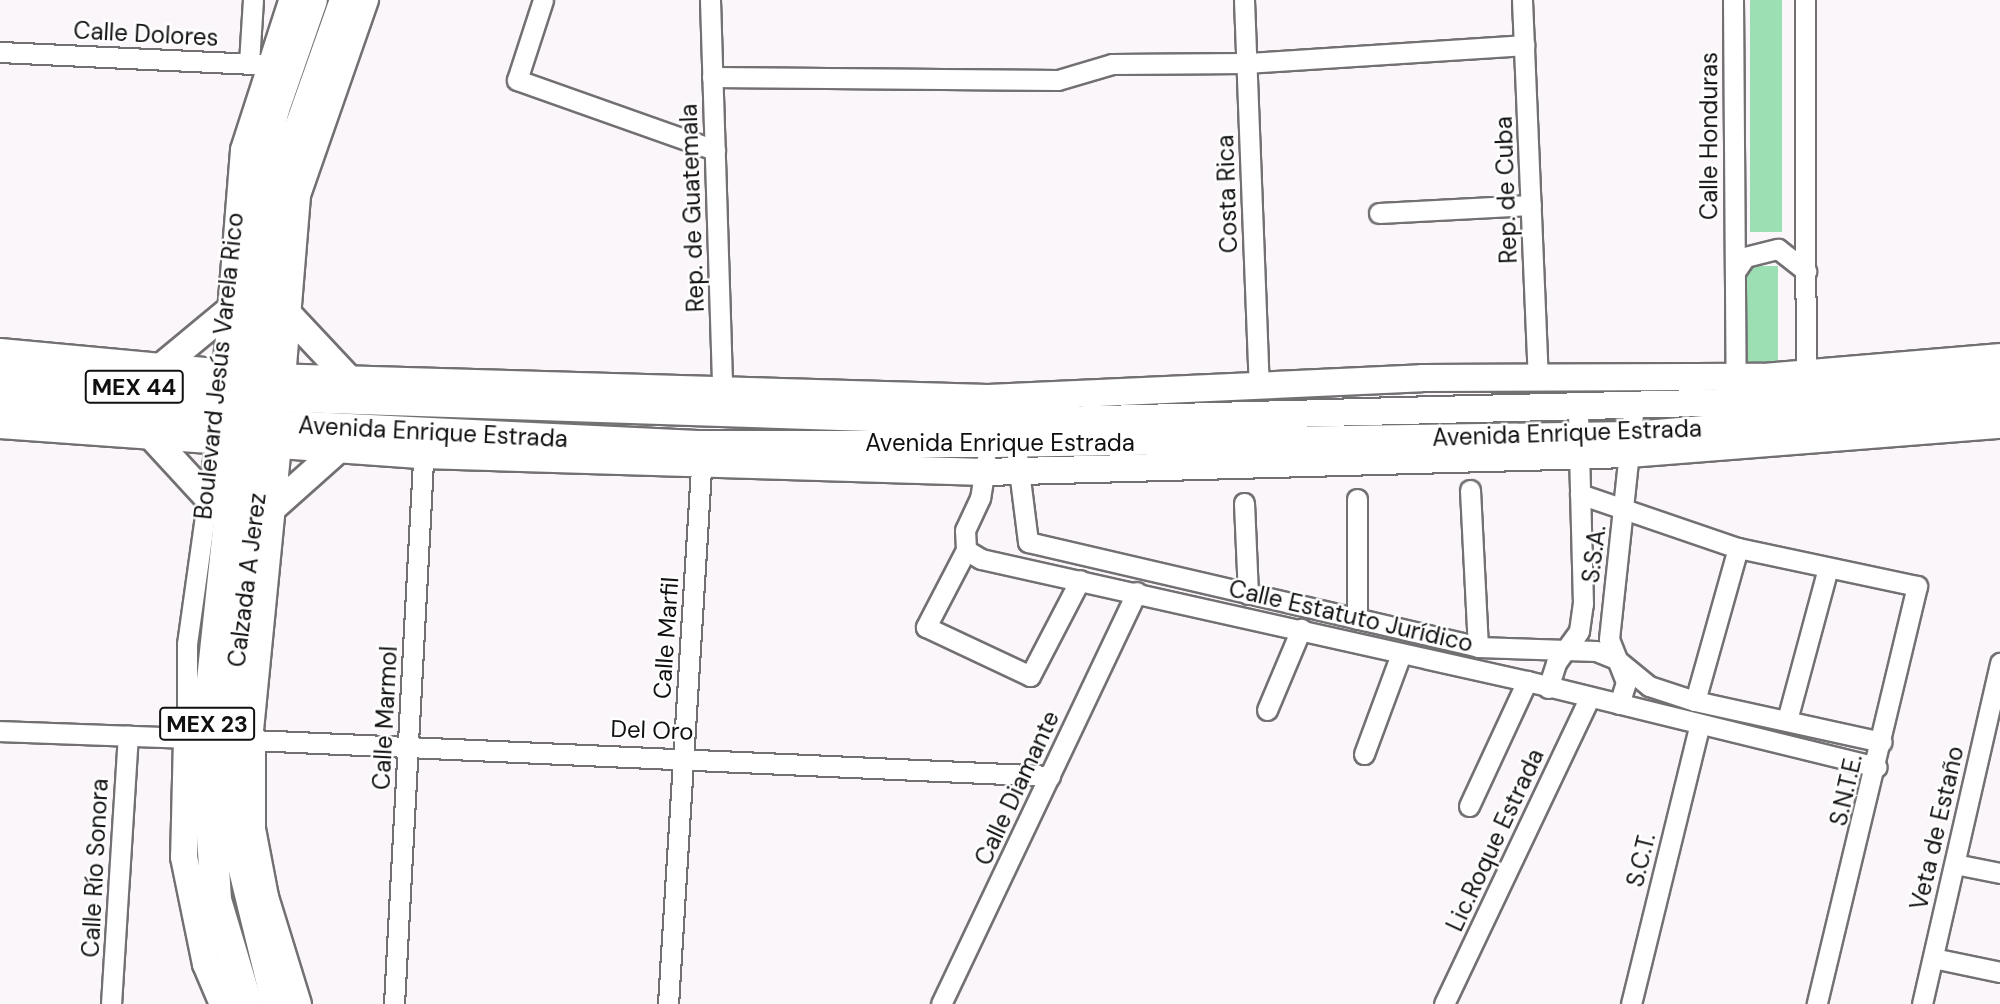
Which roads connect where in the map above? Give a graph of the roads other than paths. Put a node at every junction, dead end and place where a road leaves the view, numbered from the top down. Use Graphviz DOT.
graph roads {
  1 [pos="253,0"];
  2 [pos="288,0"];
  3 [pos="312,0"];
  4 [pos="345,0"];
  5 [pos="368,0"];
  6 [pos="543,0"];
  7 [pos="710,0"];
  8 [pos="1244,0"];
  9 [pos="1522,0"];
  10 [pos="1733,0"];
  11 [pos="1805,0"];
  12 [pos="1524,45"];
  13 [pos="0,52"];
  14 [pos="1247,63"];
  15 [pos="268,64"];
  16 [pos="321,68"];
  17 [pos="712,77"];
  18 [pos="329,102"];
  19 [pos="715,150"];
  20 [pos="1531,205"];
  21 [pos="1379,213"];
  22 [pos="1806,271"];
  23 [pos="1735,272"];
  24 [pos="226,313"];
  25 [pos="289,315"];
  26 [pos="0,352"];
  27 [pos="2000,356"];
  28 [pos="162,366"];
  29 [pos="0,377"];
  30 [pos="1538,378"];
  31 [pos="2000,379"];
  32 [pos="350,380"];
  33 [pos="1806,384"];
  34 [pos="469,385"];
  35 [pos="1259,386"];
  36 [pos="1736,390"];
  37 [pos="13,403"];
  38 [pos="2000,404"];
  39 [pos="723,405"];
  40 [pos="1634,406"];
  41 [pos="1578,408"];
  42 [pos="253,409"];
  43 [pos="551,409"];
  44 [pos="1001,421"];
  45 [pos="0,425"];
  46 [pos="2000,425"];
  47 [pos="62,429"];
  48 [pos="150,435"];
  49 [pos="424,444"];
  50 [pos="1630,445"];
  51 [pos="1579,446"];
  52 [pos="339,449"];
  53 [pos="701,454"];
  54 [pos="868,456"];
  55 [pos="1019,471"];
  56 [pos="985,472"];
  57 [pos="1470,490"];
  58 [pos="1580,494"];
  59 [pos="208,498"];
  60 [pos="1357,499"];
  61 [pos="1244,503"];
  62 [pos="275,506"];
  63 [pos="1624,513"];
  64 [pos="1028,542"];
  65 [pos="1738,548"];
  66 [pos="966,550"];
  67 [pos="1020,566"];
  68 [pos="1827,572"];
  69 [pos="1080,579"];
  70 [pos="1137,592"];
  71 [pos="1248,594"];
  72 [pos="1357,619"];
  73 [pos="1301,629"];
  74 [pos="1478,647"];
  75 [pos="1569,648"];
  76 [pos="1401,654"];
  77 [pos="1616,659"];
  78 [pos="2000,663"];
  79 [pos="1527,681"];
  80 [pos="1548,688"];
  81 [pos="1997,692"];
  82 [pos="1590,697"];
  83 [pos="1695,701"];
  84 [pos="1619,704"];
  85 [pos="1267,710"];
  86 [pos="1787,720"];
  87 [pos="1699,727"];
  88 [pos="0,731"];
  89 [pos="128,736"];
  90 [pos="187,738"];
  91 [pos="252,740"];
  92 [pos="1882,742"];
  93 [pos="408,747"];
  94 [pos="1364,754"];
  95 [pos="683,755"];
  96 [pos="1877,768"];
  97 [pos="1050,776"];
  98 [pos="1469,806"];
  99 [pos="1955,864"];
  100 [pos="2000,873"];
  101 [pos="1933,958"];
  102 [pos="2000,972"];
  103 [pos="111,1004"];
  104 [pos="223,1004"];
  105 [pos="247,1004"];
  106 [pos="277,1004"];
  107 [pos="298,1004"];
  108 [pos="394,1004"];
  109 [pos="668,1004"];
  110 [pos="941,1004"];
  111 [pos="1444,1004"];
  112 [pos="1631,1004"];
  113 [pos="1817,1004"];
  114 [pos="1922,1004"];
  1 -- 15 [label="street"];
  2 -- 15 [label="street, Boulevard Jesús Varela Rico"];
  3 -- 15 [label="main road, Boulevard Jesús Varela Rico / MEX 23"];
  4 -- 16 [label="main road, Boulevard Jesús Varela Rico / MEX 23"];
  5 -- 18 [label="street, Boulevard Jesús Varela Rico"];
  6 -- 19 [label="street"];
  7 -- 17 [label="street, Rep. de Guatemala"];
  8 -- 14 [label="street, Costa Rica"];
  9 -- 12 [label="street, Rep. de Cuba"];
  10 -- 23 [label="street, Calle Honduras"];
  11 -- 22 [label="street"];
  12 -- 14 [label="street"];
  12 -- 20 [label="street, Rep. de Cuba"];
  13 -- 15 [label="street, Calle Dolores"];
  14 -- 17 [label="street"];
  14 -- 35 [label="street, Costa Rica"];
  15 -- 24 [label="street, Boulevard Jesús Varela Rico"];
  15 -- 42 [label="main road, Boulevard Jesús Varela Rico / MEX 23"];
  16 -- 18 [label="main road"];
  16 -- 42 [label="main road, Boulevard Jesús Varela Rico / MEX 23"];
  17 -- 19 [label="street, Rep. de Guatemala"];
  18 -- 25 [label="street, Boulevard Jesús Varela Rico"];
  19 -- 39 [label="street, Rep. de Guatemala"];
  20 -- 21 [label="street"];
  20 -- 30 [label="street, Rep. de Cuba"];
  22 -- 23 [label="street"];
  22 -- 33 [label="street"];
  23 -- 36 [label="street, Calle Honduras"];
  24 -- 28 [label="street"];
  24 -- 42 [label="street, Boulevard Jesús Varela Rico"];
  25 -- 32 [label="street"];
  25 -- 42 [label="street, Boulevard Jesús Varela Rico"];
  26 -- 28 [label="street"];
  27 -- 33 [label="street"];
  28 -- 42 [label="street"];
  29 -- 42 [label="main road, Avenida Enrique Estrada / MEX 44"];
  30 -- 35 [label="street"];
  30 -- 36 [label="street"];
  31 -- 33 [label="street, Avenida Enrique Estrada / MEX 44"];
  32 -- 34 [label="street"];
  32 -- 42 [label="street"];
  33 -- 36 [label="street, Avenida Enrique Estrada / MEX 44"];
  34 -- 39 [label="street"];
  34 -- 43 [label="street"];
  35 -- 44 [label="street"];
  36 -- 40 [label="street, Avenida Enrique Estrada / MEX 44"];
  37 -- 42 [label="main road, Avenida Enrique Estrada / MEX 44"];
  37 -- 47 [label="main road"];
  38 -- 50 [label="street, Avenida Enrique Estrada / MEX 44"];
  39 -- 43 [label="street, Avenida Enrique Estrada / MEX 44"];
  39 -- 44 [label="street, Avenida Enrique Estrada / MEX 44"];
  40 -- 41 [label="street, Avenida Enrique Estrada / MEX 44"];
  40 -- 50 [label="street, S.S.A."];
  41 -- 44 [label="street, Avenida Enrique Estrada / MEX 44"];
  41 -- 51 [label="street, S.S.A."];
  42 -- 43 [label="street, Avenida Enrique Estrada / MEX 44"];
  42 -- 48 [label="street"];
  42 -- 49 [label="street, Avenida Enrique Estrada / MEX 44"];
  42 -- 52 [label="street"];
  42 -- 59 [label="street, Boulevard Jesús Varela Rico"];
  42 -- 62 [label="street, Boulevard Jesús Varela Rico"];
  42 -- 105 [label="main road, Calzada A Jerez / MEX 23"];
  42 -- 106 [label="main road, Calzada A Jerez / MEX 23"];
  44 -- 51 [label="street, Avenida Enrique Estrada / MEX 44"];
  44 -- 54 [label="street, Avenida Enrique Estrada / MEX 44"];
  44 -- 55 [label="street"];
  44 -- 56 [label="street"];
  45 -- 47 [label="street"];
  46 -- 50 [label="street"];
  47 -- 48 [label="street"];
  48 -- 59 [label="street"];
  49 -- 52 [label="street"];
  49 -- 53 [label="street, Avenida Enrique Estrada / MEX 44"];
  49 -- 93 [label="street, Calle Marmol"];
  50 -- 51 [label="street, Avenida Enrique Estrada / MEX 44"];
  50 -- 63 [label="street, S.S.A."];
  51 -- 55 [label="street"];
  51 -- 58 [label="street, S.S.A."];
  52 -- 62 [label="street"];
  53 -- 54 [label="street, Avenida Enrique Estrada / MEX 44"];
  53 -- 95 [label="street, Calle Marfil"];
  54 -- 56 [label="street"];
  55 -- 56 [label="street"];
  55 -- 64 [label="street"];
  56 -- 66 [label="street"];
  57 -- 74 [label="street"];
  58 -- 63 [label="street"];
  58 -- 75 [label="street, S.S.A."];
  59 -- 90 [label="street, Boulevard Jesús Varela Rico"];
  60 -- 72 [label="street"];
  61 -- 71 [label="street"];
  62 -- 91 [label="street, Boulevard Jesús Varela Rico"];
  63 -- 65 [label="street"];
  63 -- 77 [label="street, S.S.A."];
  64 -- 67 [label="street"];
  64 -- 71 [label="street, Calle Estatuto Jurídico"];
  65 -- 68 [label="street"];
  65 -- 83 [label="street"];
  66 -- 67 [label="street, Calle Estatuto Jurídico"];
  66 -- 69 [label="street"];
  67 -- 69 [label="street, Calle Estatuto Jurídico"];
  68 -- 86 [label="street"];
  68 -- 92 [label="street, S.N.T.E."];
  69 -- 70 [label="street, Calle Estatuto Jurídico"];
  70 -- 73 [label="street, Calle Estatuto Jurídico"];
  70 -- 97 [label="street, Calle Diamante"];
  71 -- 72 [label="street, Calle Estatuto Jurídico"];
  72 -- 74 [label="street, Calle Estatuto Jurídico"];
  73 -- 76 [label="street, Calle Estatuto Jurídico"];
  73 -- 85 [label="street"];
  74 -- 75 [label="street, Calle Estatuto Jurídico"];
  75 -- 77 [label="street, Calle Estatuto Jurídico"];
  75 -- 80 [label="street, S.S.A."];
  76 -- 79 [label="street, Calle Estatuto Jurídico"];
  76 -- 94 [label="street"];
  77 -- 83 [label="street, Calle Estatuto Jurídico"];
  77 -- 84 [label="street, S.S.A."];
  78 -- 81 [label="street, Veta de Estaño"];
  79 -- 80 [label="street, Calle Estatuto Jurídico"];
  79 -- 98 [label="street"];
  80 -- 82 [label="street, Calle Estatuto Jurídico"];
  81 -- 99 [label="street, Veta de Estaño"];
  82 -- 84 [label="street, Calle Estatuto Jurídico"];
  82 -- 111 [label="street, Lic.Roque Estrada"];
  83 -- 86 [label="street, Calle Estatuto Jurídico"];
  84 -- 87 [label="street, Calle Estatuto Jurídico"];
  86 -- 92 [label="street, Calle Estatuto Jurídico"];
  87 -- 96 [label="street, Calle Estatuto Jurídico"];
  87 -- 112 [label="street, S.C.T."];
  88 -- 89 [label="street"];
  89 -- 90 [label="street"];
  89 -- 103 [label="street, Calle Río Sonora"];
  90 -- 104 [label="street"];
  91 -- 93 [label="street, Del Oro"];
  91 -- 107 [label="street"];
  92 -- 96 [label="street, S.N.T.E."];
  93 -- 95 [label="street, Del Oro"];
  93 -- 108 [label="street, Calle Marmol"];
  95 -- 97 [label="street, Del Oro"];
  95 -- 109 [label="street, Calle Marfil"];
  96 -- 113 [label="street, S.N.T.E."];
  97 -- 110 [label="street, Calle Diamante"];
  99 -- 100 [label="street"];
  99 -- 101 [label="street, Veta de Estaño"];
  101 -- 102 [label="street"];
  101 -- 114 [label="street, Veta de Estaño"];
}
